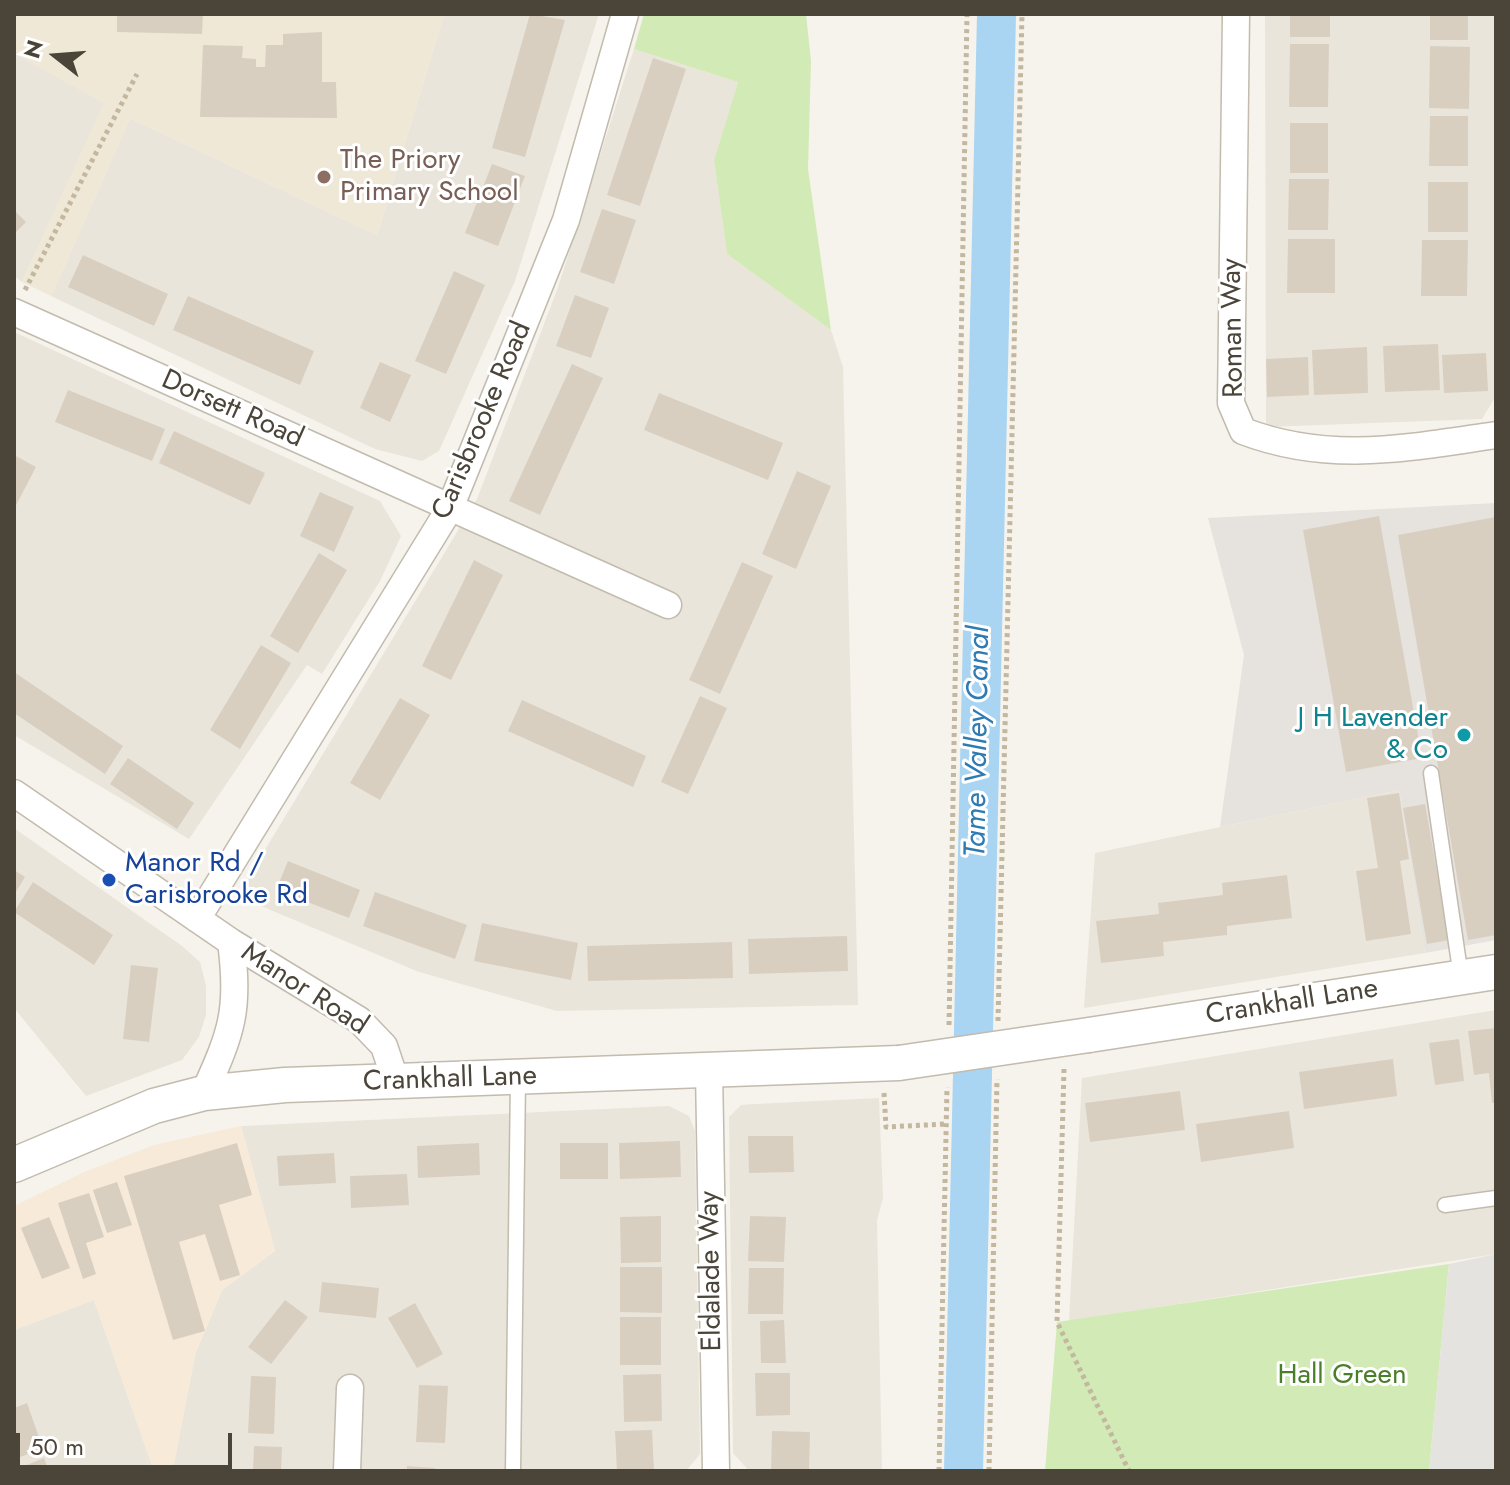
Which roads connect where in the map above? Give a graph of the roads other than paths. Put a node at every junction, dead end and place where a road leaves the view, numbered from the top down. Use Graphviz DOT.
graph roads {
  1 [pos="625,14"];
  2 [pos="1236,14"];
  3 [pos="18,304"];
  4 [pos="1496,435"];
  5 [pos="450,508"];
  6 [pos="668,605"];
  7 [pos="1431,773"];
  8 [pos="14,793"];
  9 [pos="197,919"];
  10 [pos="231,942"];
  11 [pos="1496,972"];
  12 [pos="1461,977"];
  13 [pos="709,1070"];
  14 [pos="518,1077"];
  15 [pos="396,1082"];
  16 [pos="204,1093"];
  17 [pos="14,1165"];
  18 [pos="1496,1198"];
  19 [pos="1445,1205"];
  20 [pos="350,1388"];
  21 [pos="347,1471"];
  22 [pos="513,1471"];
  23 [pos="716,1471"];
  1 -- 5 [label="street, Carisbrooke Road"];
  2 -- 4 [label="street, Roman Way"];
  3 -- 5 [label="street, Dorsett Road"];
  5 -- 6 [label="street, Dorsett Road"];
  5 -- 9 [label="street, Carisbrooke Road"];
  7 -- 12 [label="lane"];
  8 -- 9 [label="street, Manor Road"];
  9 -- 10 [label="street, Manor Road"];
  10 -- 15 [label="street, Manor Road"];
  10 -- 16 [label="street, Manor Road"];
  11 -- 12 [label="street, Crankhall Lane"];
  12 -- 13 [label="street, Crankhall Lane, bridge"];
  13 -- 14 [label="street, Crankhall Lane"];
  13 -- 23 [label="street, Eldalade Way"];
  14 -- 15 [label="street, Crankhall Lane"];
  14 -- 22 [label="lane"];
  15 -- 16 [label="street, Crankhall Lane"];
  16 -- 17 [label="street, Crankhall Lane"];
  18 -- 19 [label="lane"];
  20 -- 21 [label="street"];
}
